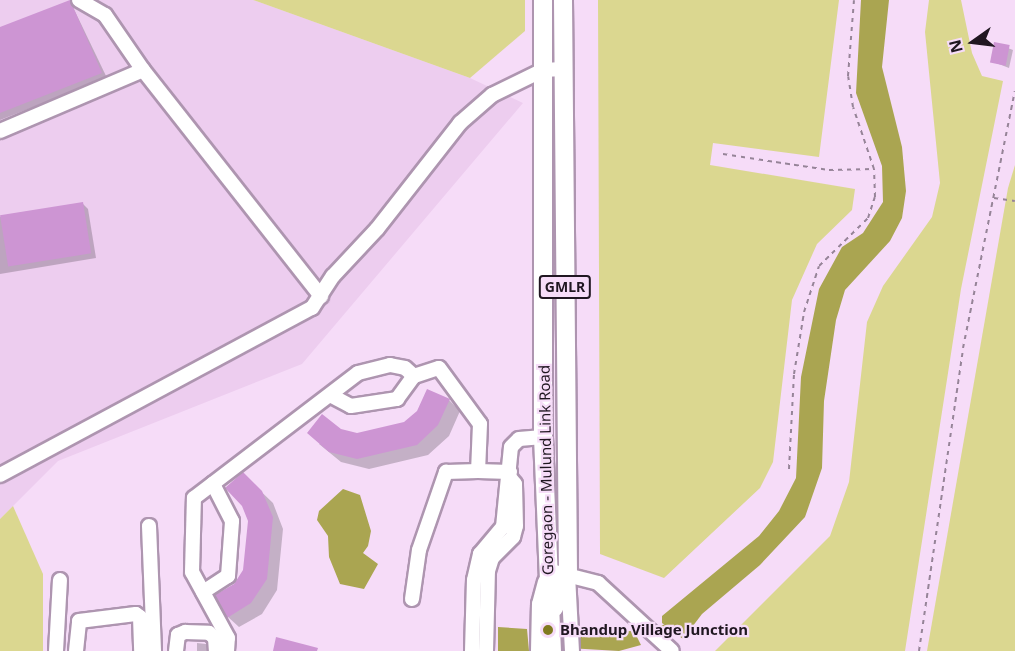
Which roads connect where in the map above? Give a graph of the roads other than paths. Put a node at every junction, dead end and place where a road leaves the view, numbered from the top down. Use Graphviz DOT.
graph roads {
  1 [pos="79,0"];
  2 [pos="543,0"];
  3 [pos="563,0"];
  4 [pos="563,69"];
  5 [pos="143,70"];
  6 [pos="543,70"];
  7 [pos="0,131"];
  8 [pos="321,296"];
  9 [pos="414,376"];
  10 [pos="332,396"];
  11 [pos="543,437"];
  12 [pos="481,471"];
  13 [pos="510,471"];
  14 [pos="0,475"];
  15 [pos="213,484"];
  16 [pos="149,526"];
  17 [pos="547,572"];
  18 [pos="568,574"];
  19 [pos="60,580"];
  20 [pos="480,580"];
  21 [pos="203,592"];
  22 [pos="412,599"];
  23 [pos="548,621"];
  24 [pos="147,633"];
  25 [pos="667,648"];
  26 [pos="56,651"];
  27 [pos="76,651"];
  28 [pos="141,651"];
  29 [pos="154,651"];
  30 [pos="176,651"];
  31 [pos="216,651"];
  32 [pos="227,651"];
  33 [pos="472,651"];
  34 [pos="486,651"];
  35 [pos="538,651"];
  36 [pos="552,651"];
  37 [pos="572,651"];
  1 -- 5 [label="street"];
  2 -- 6 [label="main road, Goregaon - Mulund Link Road / GMLR"];
  3 -- 4 [label="main road, Goregaon - Mulund Link Road / GMLR"];
  4 -- 6 [label="street"];
  4 -- 18 [label="main road, Goregaon - Mulund Link Road / GMLR"];
  5 -- 7 [label="street"];
  5 -- 8 [label="street"];
  6 -- 8 [label="street"];
  6 -- 11 [label="main road, Goregaon - Mulund Link Road / GMLR"];
  8 -- 14 [label="street"];
  9 -- 10 [label="street"];
  9 -- 10 [label="street"];
  9 -- 12 [label="street"];
  10 -- 15 [label="street"];
  11 -- 13 [label="street"];
  11 -- 17 [label="main road, Goregaon - Mulund Link Road / GMLR"];
  12 -- 13 [label="street"];
  12 -- 22 [label="street"];
  13 -- 20 [label="street"];
  15 -- 21 [label="street"];
  15 -- 21 [label="street"];
  16 -- 24 [label="street"];
  17 -- 18 [label="street"];
  17 -- 23 [label="main road, Goregaon - Mulund Link Road / GMLR"];
  18 -- 23 [label="main road, Goregaon - Mulund Link Road / GMLR"];
  18 -- 25 [label="street"];
  18 -- 37 [label="street"];
  19 -- 26 [label="street"];
  20 -- 33 [label="street"];
  20 -- 34 [label="street"];
  21 -- 32 [label="street"];
  23 -- 35 [label="street"];
  23 -- 36 [label="main road"];
  24 -- 27 [label="street"];
  24 -- 28 [label="street"];
  24 -- 29 [label="street"];
  30 -- 31 [label="street"];
}
